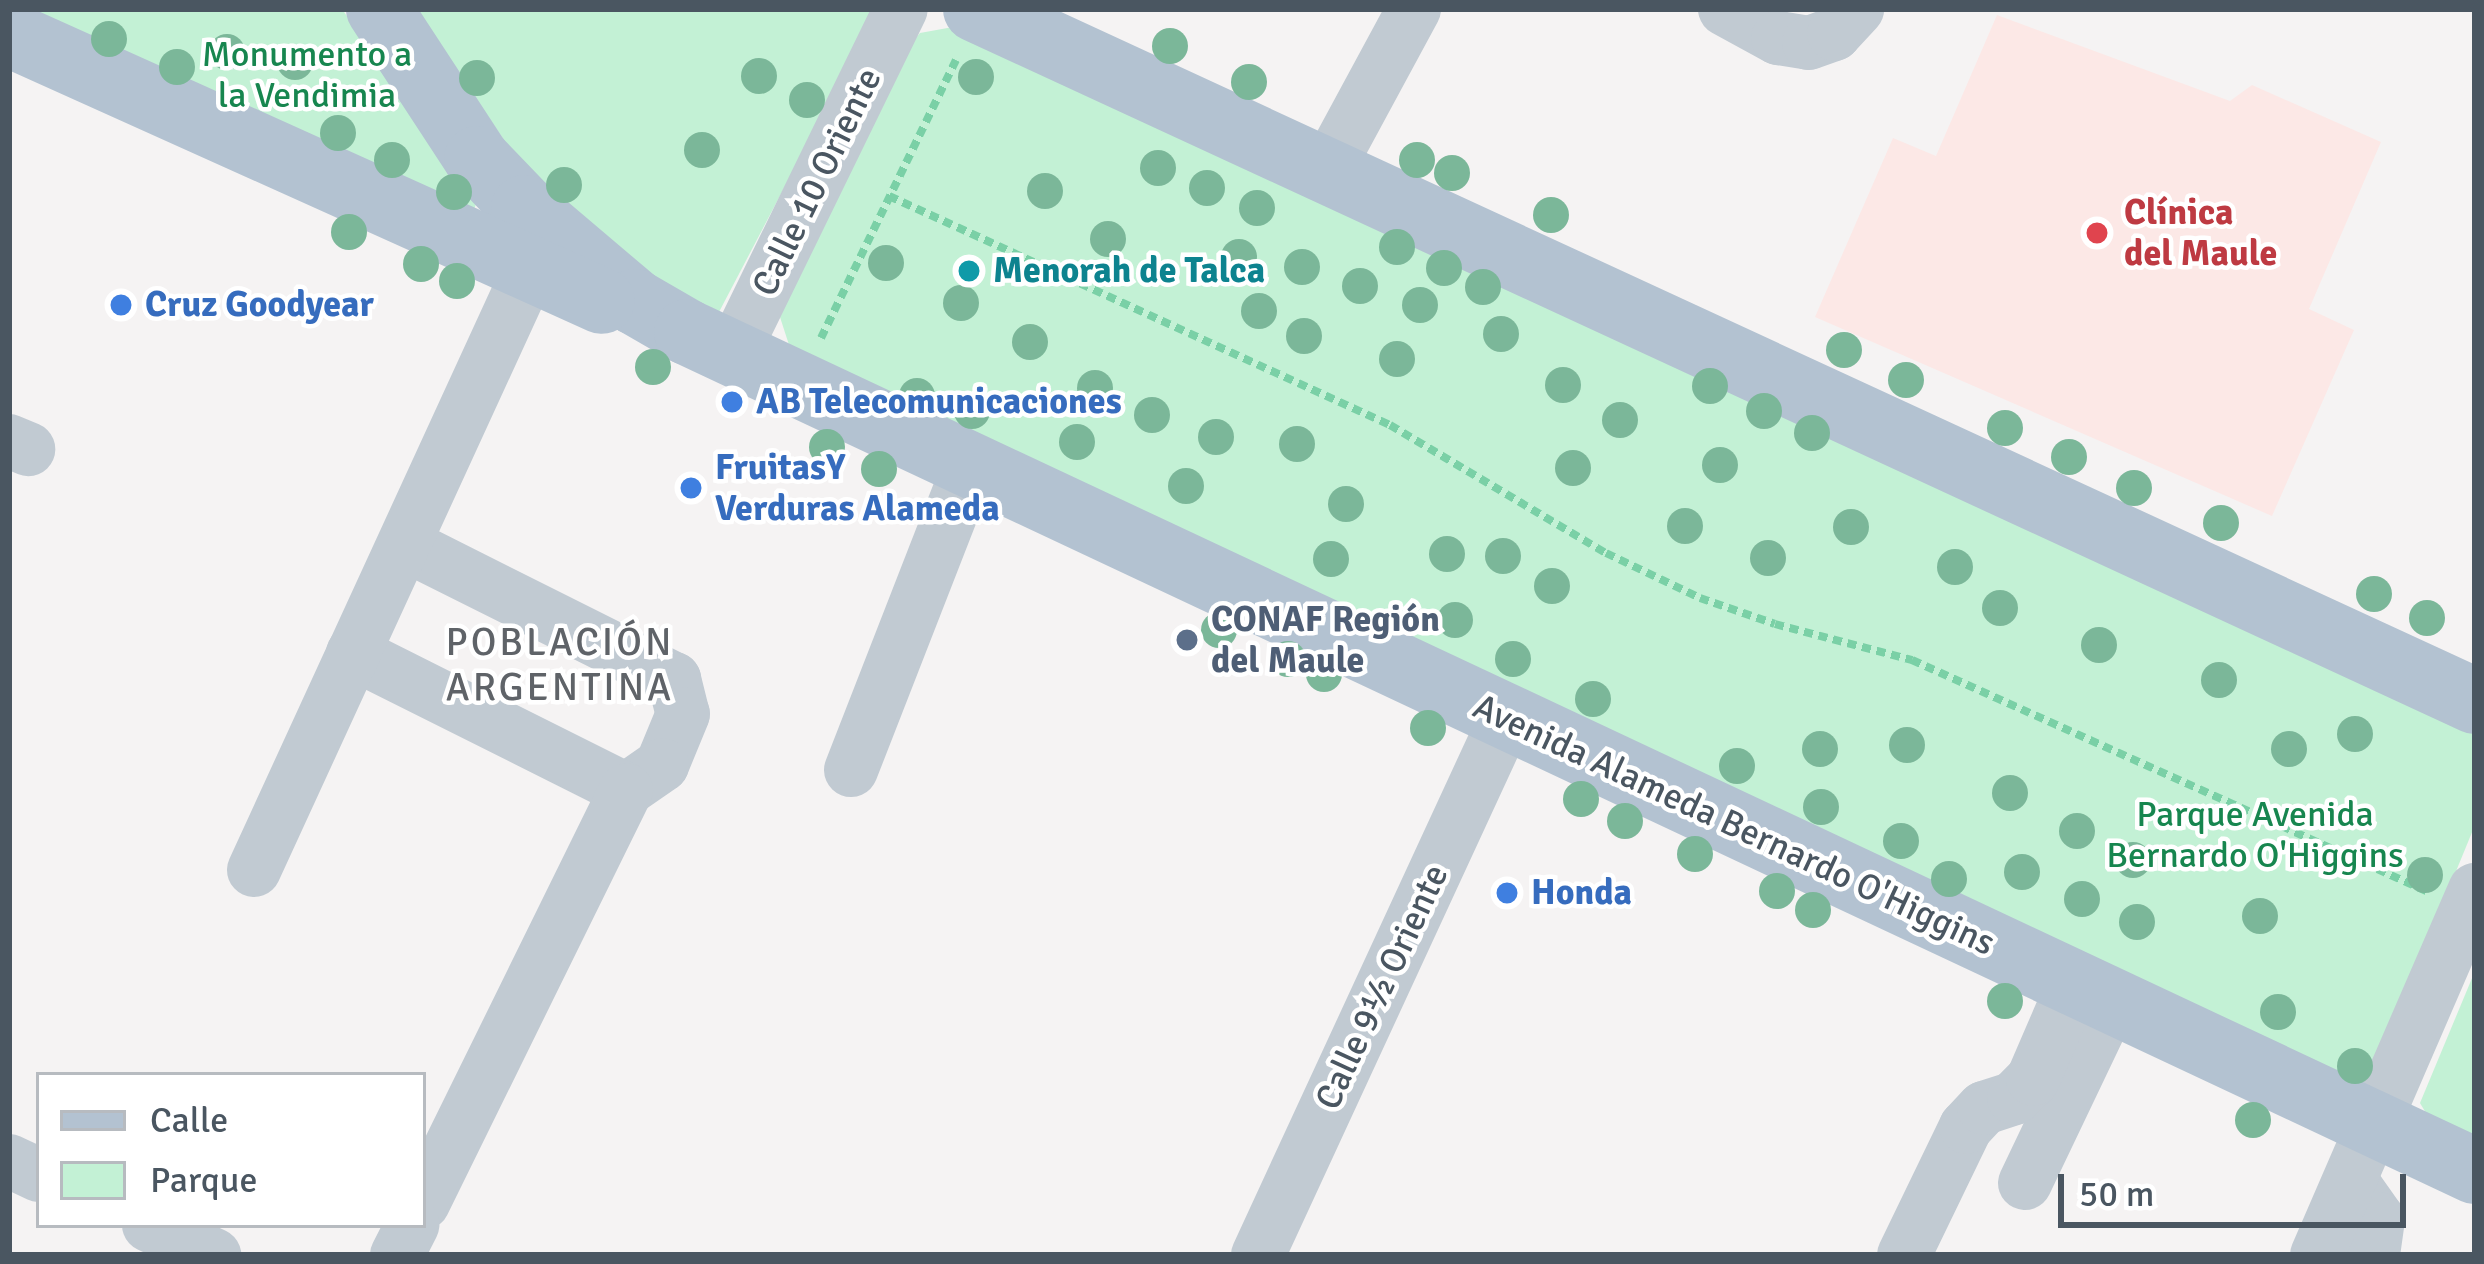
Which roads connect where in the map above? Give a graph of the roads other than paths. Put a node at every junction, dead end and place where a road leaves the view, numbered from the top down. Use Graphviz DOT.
graph roads {
  1 [pos="379,9"];
  2 [pos="901,9"];
  3 [pos="1414,9"];
  4 [pos="1725,9"];
  5 [pos="1857,9"];
  6 [pos="978,10"];
  7 [pos="11,39"];
  8 [pos="1327,170"];
  9 [pos="529,271"];
  10 [pos="722,337"];
  11 [pos="970,464"];
  12 [pos="406,545"];
  13 [pos="352,653"];
  14 [pos="2475,701"];
  15 [pos="1506,718"];
  16 [pos="851,770"];
  17 [pos="626,790"];
  18 [pos="254,870"];
  19 [pos="2471,900"];
  20 [pos="2093,993"];
  21 [pos="2363,1153"];
  22 [pos="2475,1171"];
  23 [pos="2026,1183"];
  24 [pos="426,1197"];
  25 [pos="155,1228"];
  26 [pos="410,1228"];
  27 [pos="214,1255"];
  28 [pos="397,1255"];
  29 [pos="1258,1255"];
  30 [pos="1904,1255"];
  31 [pos="2317,1255"];
  32 [pos="2373,1255"];
  1 -- 10 [label="main road, Avenida Alameda Bernardo O'Higgins"];
  2 -- 10 [label="street, Calle 10 Oriente"];
  3 -- 8 [label="street"];
  4 -- 5 [label="street"];
  6 -- 8 [label="main road"];
  7 -- 9 [label="main road"];
  8 -- 14 [label="main road"];
  9 -- 10 [label="main road"];
  9 -- 12 [label="street"];
  10 -- 11 [label="main road, Avenida Alameda Bernardo O'Higgins"];
  11 -- 15 [label="main road, Avenida Alameda Bernardo O'Higgins"];
  11 -- 16 [label="street"];
  12 -- 13 [label="street"];
  12 -- 17 [label="street"];
  13 -- 17 [label="street"];
  13 -- 18 [label="street"];
  15 -- 20 [label="main road, Avenida Alameda Bernardo O'Higgins"];
  15 -- 29 [label="street, Calle 9½ Oriente"];
  17 -- 24 [label="street"];
  19 -- 21 [label="street"];
  20 -- 21 [label="main road, Avenida Alameda Bernardo O'Higgins"];
  20 -- 23 [label="street"];
  20 -- 30 [label="street"];
  21 -- 22 [label="main road, Avenida Alameda Bernardo O'Higgins"];
  21 -- 31 [label="street"];
  21 -- 32 [label="street"];
  25 -- 27 [label="street"];
  26 -- 28 [label="street"];
}
